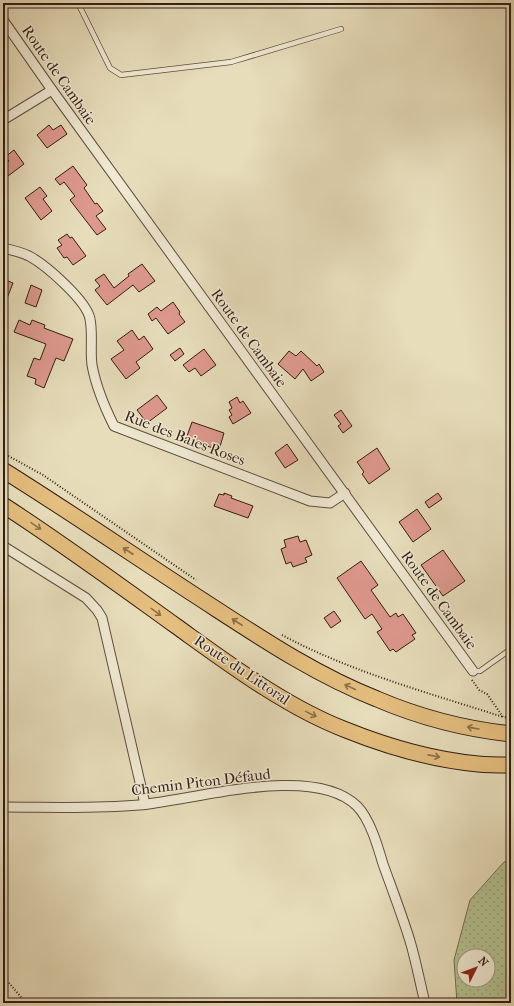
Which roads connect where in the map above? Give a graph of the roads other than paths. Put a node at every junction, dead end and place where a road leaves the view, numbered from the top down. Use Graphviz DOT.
graph roads {
  1 [pos="78,3"];
  2 [pos="3,20"];
  3 [pos="341,29"];
  4 [pos="52,90"];
  5 [pos="3,120"];
  6 [pos="3,248"];
  7 [pos="3,470"];
  8 [pos="345,493"];
  9 [pos="3,505"];
  10 [pos="3,546"];
  11 [pos="511,649"];
  12 [pos="473,671"];
  13 [pos="511,734"];
  14 [pos="511,765"];
  15 [pos="145,804"];
  16 [pos="3,807"];
  17 [pos="425,1003"];
  1 -- 3 [label="lane"];
  2 -- 4 [label="street, Route de Cambaie"];
  4 -- 5 [label="street"];
  4 -- 8 [label="street, Route de Cambaie"];
  6 -- 8 [label="street, Rue des Baies Roses"];
  13 -- 7 [label="highway, one-way"];
  8 -- 12 [label="street, Route de Cambaie"];
  9 -- 14 [label="highway, Route du Littoral, one-way"];
  10 -- 15 [label="street"];
  11 -- 12 [label="lane"];
  15 -- 16 [label="street, Chemin Piton Défaud"];
  15 -- 17 [label="street, Chemin Piton Défaud"];
}
